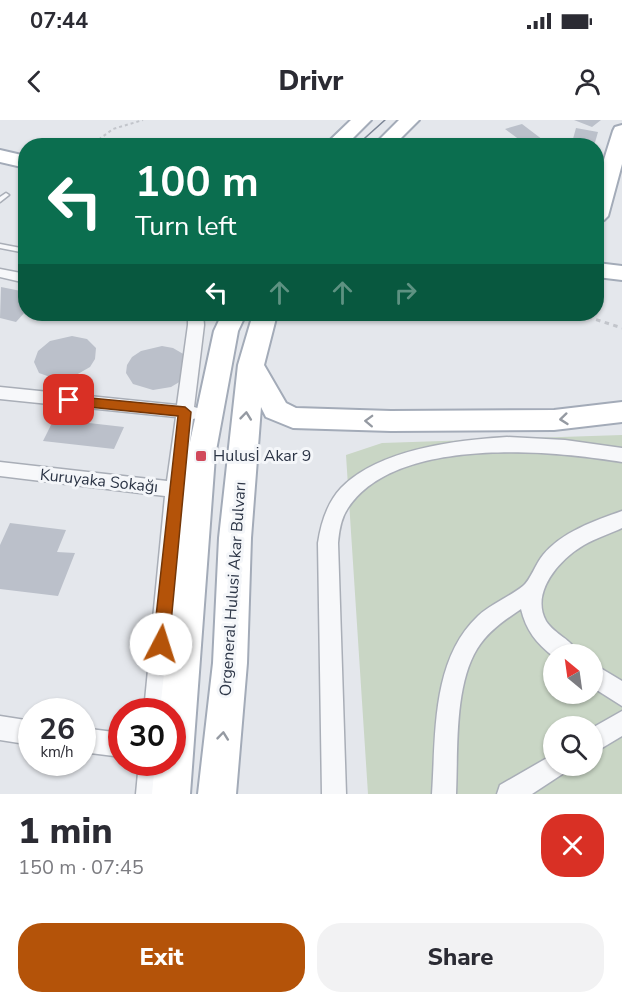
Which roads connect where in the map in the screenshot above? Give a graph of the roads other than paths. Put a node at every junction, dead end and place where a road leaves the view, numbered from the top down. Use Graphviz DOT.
graph roads {
  1 [pos="416,120"];
  2 [pos="357,121"];
  3 [pos="396,133"];
  4 [pos="621,137"];
  5 [pos="340,138"];
  6 [pos="18,155"];
  7 [pos="0,160"];
  8 [pos="18,161"];
  9 [pos="18,168"];
  10 [pos="18,171"];
  11 [pos="604,193"];
  12 [pos="0,246"];
  13 [pos="18,249"];
  14 [pos="604,271"];
  15 [pos="0,273"];
  16 [pos="622,273"];
  17 [pos="18,277"];
  18 [pos="604,280"];
  19 [pos="622,281"];
  20 [pos="195,321"];
  21 [pos="227,321"];
  22 [pos="263,321"];
  23 [pos="279,321"];
  24 [pos="253,355"];
  25 [pos="0,393"];
  26 [pos="622,412"];
  27 [pos="197,413"];
  28 [pos="622,455"];
  29 [pos="0,469"];
  30 [pos="187,490"];
  31 [pos="622,519"];
  32 [pos="533,591"];
  33 [pos="554,644"];
  34 [pos="603,681"];
  35 [pos="622,695"];
  36 [pos="157,698"];
  37 [pos="171,698"];
  38 [pos="622,723"];
  39 [pos="0,728"];
  40 [pos="18,731"];
  41 [pos="603,735"];
  42 [pos="543,773"];
  43 [pos="157,776"];
  44 [pos="169,776"];
  45 [pos="148,794"];
  46 [pos="171,794"];
  47 [pos="217,794"];
  48 [pos="334,794"];
  49 [pos="444,794"];
  50 [pos="509,794"];
  1 -- 3 [label="main road"];
  2 -- 5 [label="main road"];
  4 -- 11 [label="main road"];
  6 -- 7 [label="main road"];
  7 -- 8 [label="main road"];
  7 -- 9 [label="main road"];
  7 -- 10 [label="main road"];
  12 -- 13 [label="lane"];
  14 -- 16 [label="main road"];
  15 -- 17 [label="street"];
  18 -- 19 [label="main road"];
  20 -- 27 [label="street"];
  21 -- 27 [label="main road"];
  22 -- 24 [label="main road, Orgeneral Hulusi Akar Bulvarı"];
  23 -- 24 [label="main road"];
  26 -- 24 [label="main road, one-way"];
  47 -- 24 [label="main road, Orgeneral Hulusi Akar Bulvarı, one-way"];
  25 -- 27 [label="street"];
  27 -- 30 [label="main road"];
  28 -- 48 [label="street"];
  29 -- 30 [label="street, Kuruyaka Sokağı"];
  30 -- 36 [label="street"];
  30 -- 37 [label="main road"];
  31 -- 32 [label="street"];
  32 -- 33 [label="street"];
  32 -- 49 [label="street"];
  34 -- 35 [label="street"];
  38 -- 41 [label="street"];
  39 -- 40 [label="street"];
  42 -- 50 [label="street"];
  43 -- 45 [label="street"];
  44 -- 46 [label="main road"];
}
